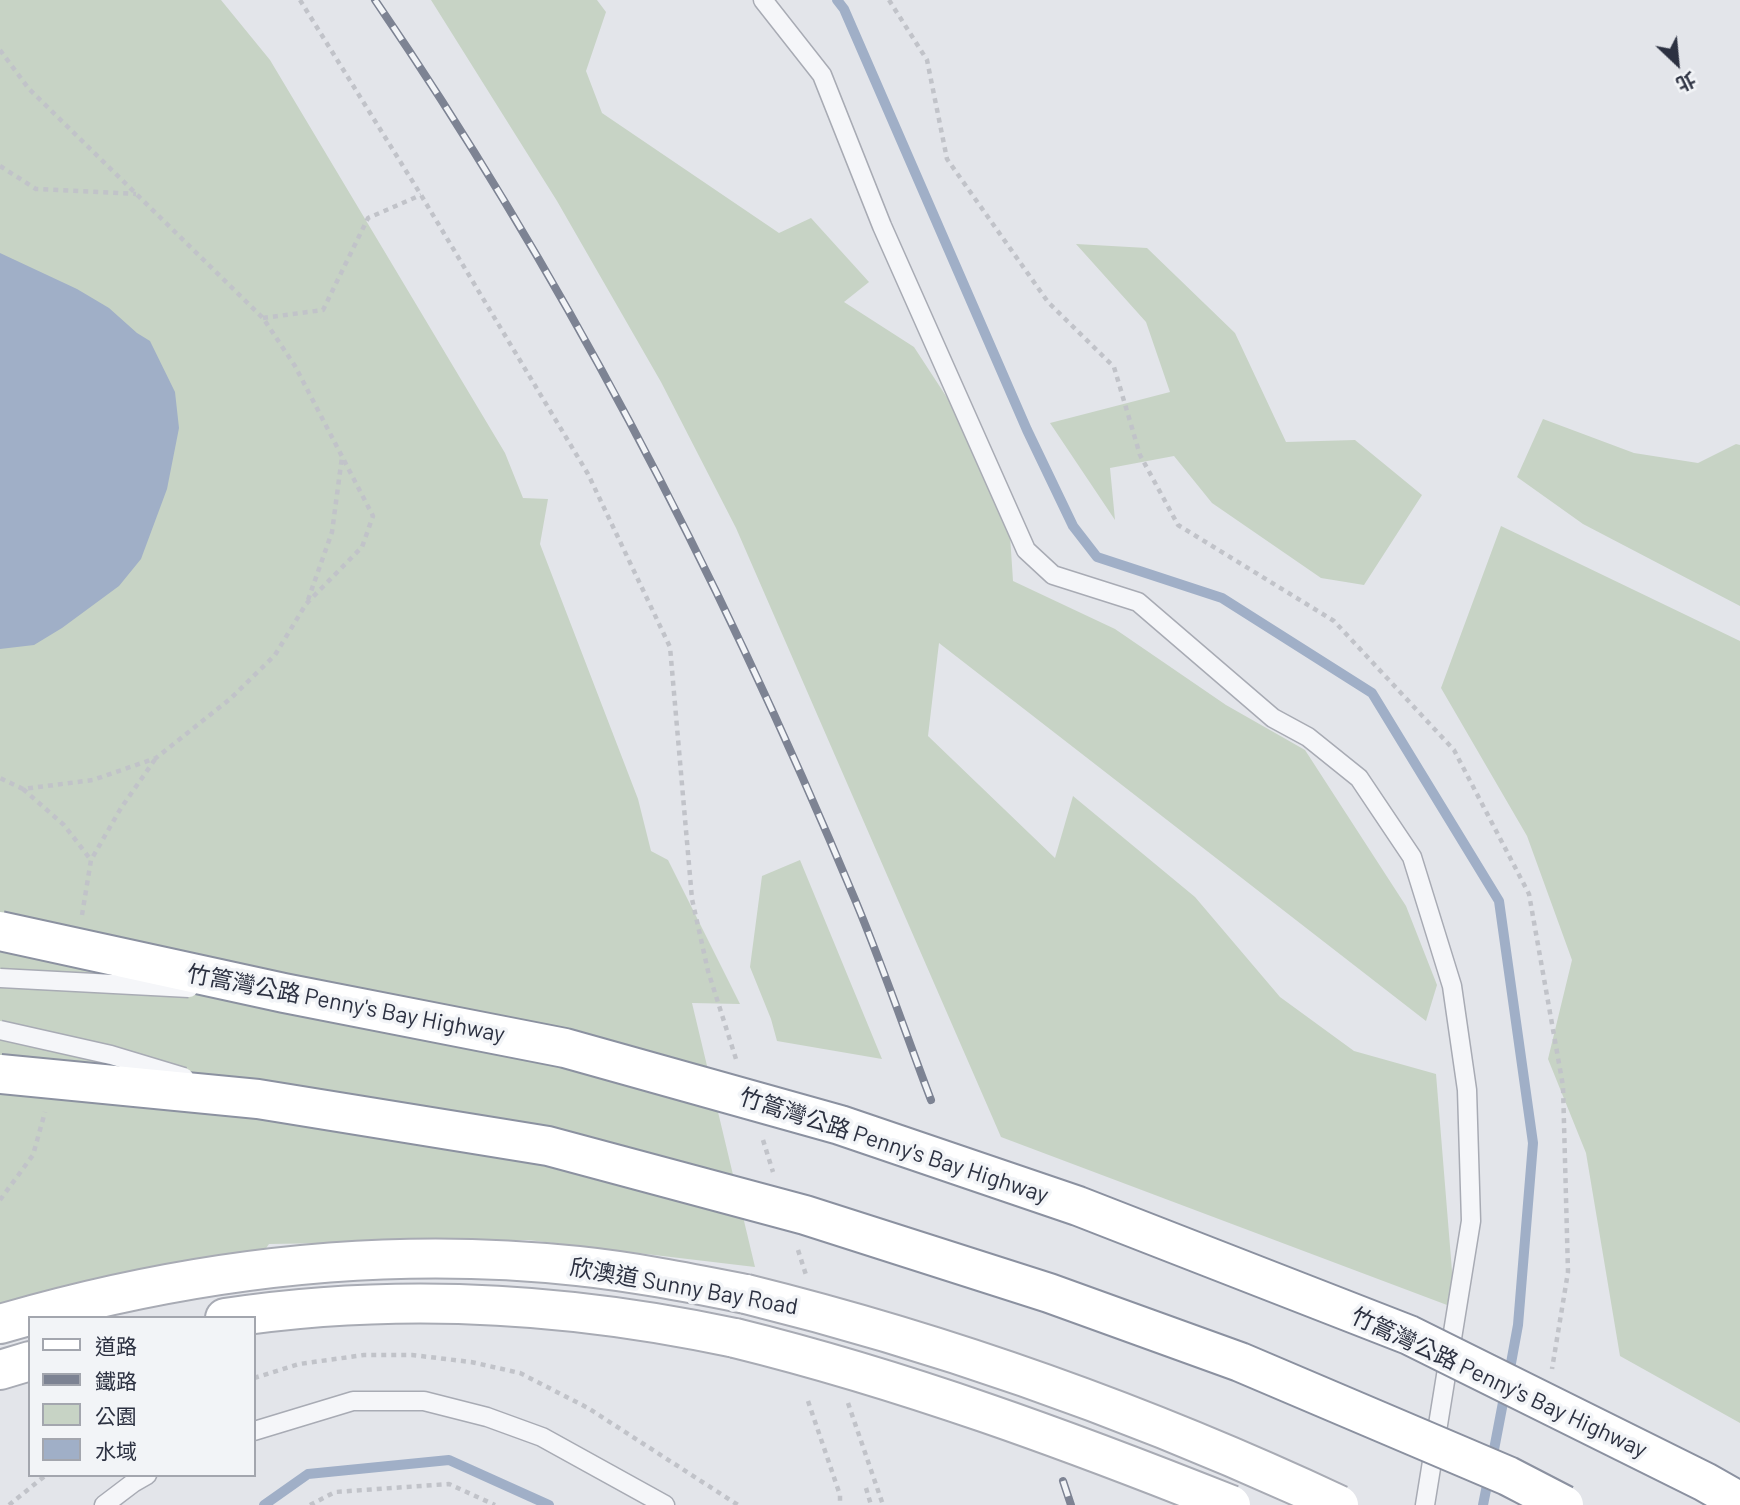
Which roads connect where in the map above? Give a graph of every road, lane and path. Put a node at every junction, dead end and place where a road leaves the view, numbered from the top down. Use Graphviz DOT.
graph roads {
  1 [pos="300,0"];
  2 [pos="763,0"];
  3 [pos="889,0"];
  4 [pos="0,50"];
  5 [pos="0,166"];
  6 [pos="137,194"];
  7 [pos="421,195"];
  8 [pos="263,318"];
  9 [pos="342,457"];
  10 [pos="306,604"];
  11 [pos="0,778"];
  12 [pos="23,789"];
  13 [pos="91,860"];
  14 [pos="0,931"];
  15 [pos="0,978"];
  16 [pos="284,993"];
  17 [pos="0,1030"];
  18 [pos="737,1063"];
  19 [pos="0,1074"];
  20 [pos="258,1099"];
  21 [pos="759,1128"];
  22 [pos="776,1180"];
  23 [pos="797,1246"];
  24 [pos="810,1285"];
  25 [pos="30,1316"];
  26 [pos="237,1316"];
  27 [pos="28,1317"];
  28 [pos="0,1324"];
  29 [pos="28,1361"];
  30 [pos="0,1370"];
  31 [pos="1551,1378"];
  32 [pos="808,1401"];
  33 [pos="848,1403"];
  34 [pos="256,1430"];
  35 [pos="44,1477"];
  36 [pos="144,1477"];
  37 [pos="866,1488"];
  38 [pos="1740,1502"];
  39 [pos="9,1505"];
  40 [pos="104,1505"];
  41 [pos="310,1505"];
  42 [pos="495,1505"];
  43 [pos="665,1505"];
  44 [pos="840,1505"];
  45 [pos="871,1505"];
  46 [pos="883,1505"];
  47 [pos="1231,1505"];
  48 [pos="1339,1505"];
  49 [pos="1424,1505"];
  50 [pos="1564,1505"];
  1 -- 7 [label="path"];
  2 -- 49 [label="lane"];
  3 -- 31 [label="path"];
  4 -- 6 [label="path"];
  5 -- 6 [label="path"];
  6 -- 8 [label="path"];
  7 -- 8 [label="path"];
  7 -- 18 [label="path"];
  8 -- 9 [label="path"];
  9 -- 10 [label="path"];
  9 -- 10 [label="path"];
  10 -- 12 [label="path"];
  11 -- 12 [label="path"];
  12 -- 13 [label="path"];
  14 -- 16 [label="main road, 竹篙灣公路 Penny's Bay Highway, bridge"];
  15 -- 16 [label="lane, bridge"];
  16 -- 38 [label="main road, 竹篙灣公路 Penny's Bay Highway, bridge"];
  17 -- 20 [label="lane, bridge"];
  19 -- 20 [label="main road, bridge"];
  20 -- 50 [label="main road, bridge"];
  21 -- 22 [label="path"];
  23 -- 24 [label="path"];
  25 -- 48 [label="main road, 欣澳道 Sunny Bay Road, bridge"];
  26 -- 47 [label="main road, 欣澳道 Sunny Bay Road, bridge"];
  27 -- 28 [label="main road, 欣澳道 Sunny Bay Road, bridge"];
  29 -- 30 [label="main road"];
  32 -- 44 [label="path"];
  33 -- 46 [label="path"];
  34 -- 43 [label="lane"];
  35 -- 39 [label="path"];
  36 -- 40 [label="lane"];
  37 -- 45 [label="path"];
  41 -- 42 [label="path"];
}
